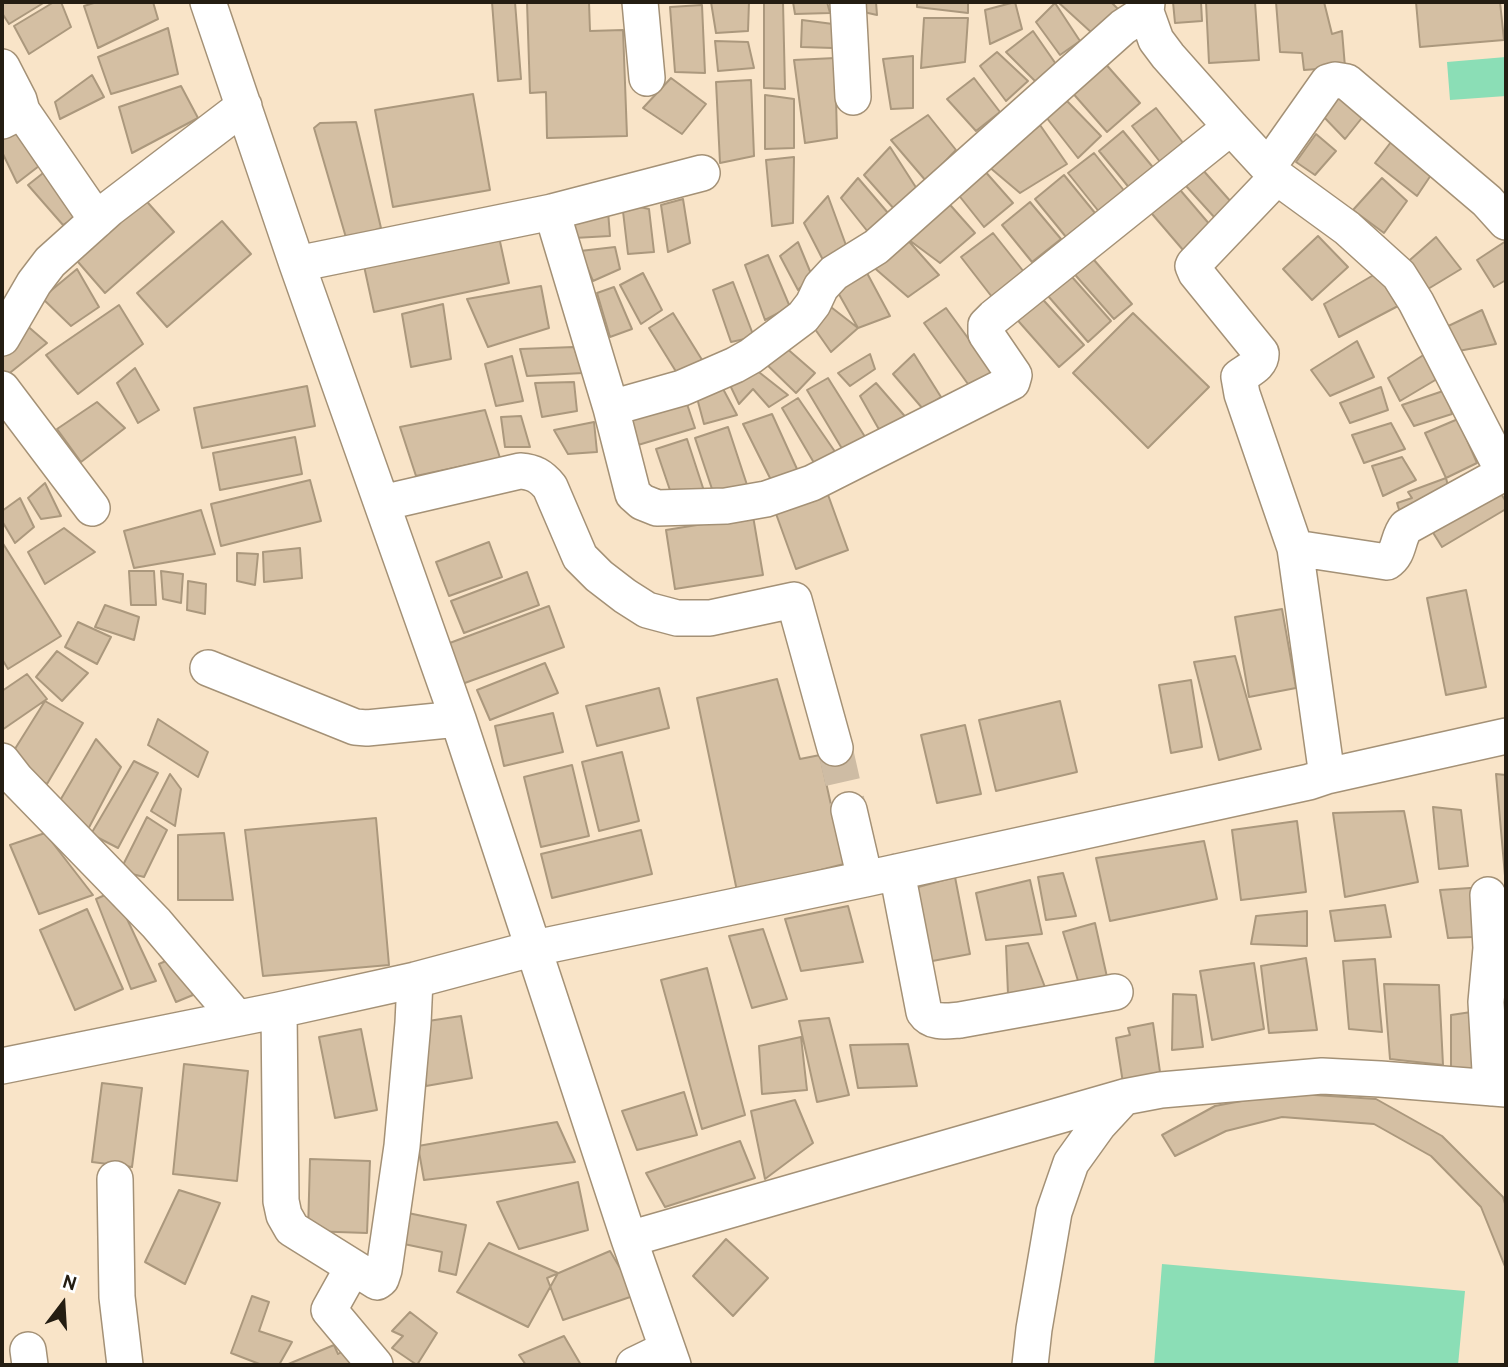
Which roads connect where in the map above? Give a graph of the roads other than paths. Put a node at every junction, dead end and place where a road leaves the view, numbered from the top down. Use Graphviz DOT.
graph roads {
  1 [pos="208,2"];
  2 [pos="640,2"];
  3 [pos="848,2"];
  4 [pos="1147,7"];
  5 [pos="2,67"];
  6 [pos="647,78"];
  7 [pos="853,97"];
  8 [pos="244,106"];
  9 [pos="12,116"];
  10 [pos="1231,127"];
  11 [pos="1273,172"];
  12 [pos="702,173"];
  13 [pos="552,212"];
  14 [pos="97,220"];
  15 [pos="1506,222"];
  16 [pos="298,264"];
  17 [pos="2,338"];
  18 [pos="2,389"];
  19 [pos="611,408"];
  20 [pos="1505,472"];
  21 [pos="382,503"];
  22 [pos="92,508"];
  23 [pos="1295,548"];
  24 [pos="208,668"];
  25 [pos="458,719"];
  26 [pos="1506,736"];
  27 [pos="835,748"];
  28 [pos="1326,776"];
  29 [pos="6,777"];
  30 [pos="849,810"];
  31 [pos="881,876"];
  32 [pos="1489,895"];
  33 [pos="535,948"];
  34 [pos="415,980"];
  35 [pos="1115,992"];
  36 [pos="279,1010"];
  37 [pos="237,1018"];
  38 [pos="2,1066"];
  39 [pos="1498,1089"];
  40 [pos="1124,1097"];
  41 [pos="115,1179"];
  42 [pos="629,1239"];
  43 [pos="353,1267"];
  44 [pos="670,1357"];
  45 [pos="125,1365"];
  46 [pos="375,1365"];
  47 [pos="634,1365"];
  48 [pos="1030,1365"];
  1 -- 8 [label="street"];
  2 -- 6 [label="street"];
  3 -- 7 [label="street"];
  4 -- 10 [label="street"];
  4 -- 19 [label="street"];
  5 -- 9 [label="street"];
  8 -- 14 [label="street"];
  8 -- 16 [label="street"];
  9 -- 14 [label="street"];
  10 -- 11 [label="street"];
  10 -- 19 [label="street"];
  11 -- 15 [label="street"];
  11 -- 20 [label="street"];
  11 -- 23 [label="street"];
  12 -- 13 [label="street"];
  13 -- 16 [label="street"];
  13 -- 19 [label="street"];
  14 -- 17 [label="street"];
  16 -- 21 [label="street"];
  18 -- 22 [label="street"];
  20 -- 23 [label="street"];
  21 -- 25 [label="street"];
  21 -- 27 [label="street"];
  23 -- 28 [label="street"];
  24 -- 25 [label="street"];
  25 -- 33 [label="street"];
  26 -- 28 [label="street"];
  28 -- 31 [label="street"];
  29 -- 37 [label="street"];
  30 -- 31 [label="street"];
  31 -- 33 [label="street"];
  31 -- 35 [label="street"];
  32 -- 39 [label="street"];
  33 -- 34 [label="street"];
  33 -- 42 [label="street"];
  34 -- 36 [label="street"];
  34 -- 43 [label="street"];
  36 -- 37 [label="street"];
  36 -- 43 [label="street"];
  37 -- 38 [label="street"];
  39 -- 40 [label="street"];
  40 -- 42 [label="street"];
  40 -- 48 [label="street"];
  41 -- 45 [label="street"];
  42 -- 44 [label="street"];
  43 -- 46 [label="street"];
  44 -- 47 [label="street"];
}
